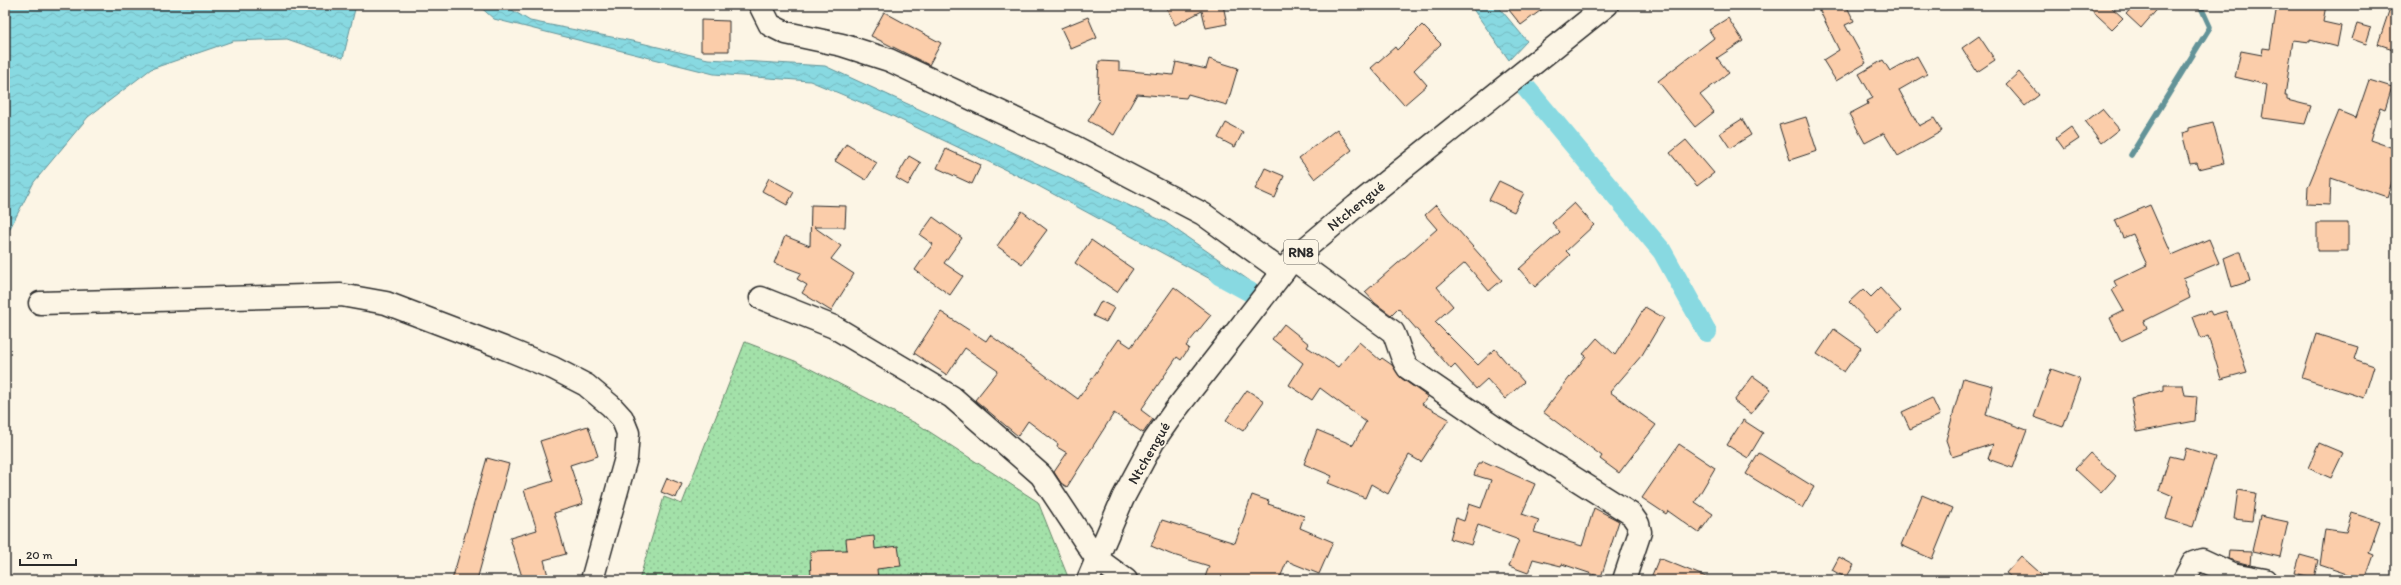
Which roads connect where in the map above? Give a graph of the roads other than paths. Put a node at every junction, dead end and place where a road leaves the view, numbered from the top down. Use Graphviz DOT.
graph roads {
  1 [pos="760,5"];
  2 [pos="1607,5"];
  3 [pos="1288,266"];
  4 [pos="761,298"];
  5 [pos="40,303"];
  6 [pos="1096,558"];
  7 [pos="592,580"];
  8 [pos="1088,580"];
  9 [pos="1126,580"];
  10 [pos="1624,580"];
  11 [pos="2184,580"];
  12 [pos="2265,580"];
  1 -- 3 [label="street"];
  2 -- 3 [label="street, Ntchengué / RN8"];
  3 -- 6 [label="street, Ntchengué / RN8"];
  3 -- 10 [label="street"];
  4 -- 6 [label="street"];
  5 -- 7 [label="street"];
  6 -- 8 [label="street, Ntchengué / RN8"];
  6 -- 9 [label="street"];
  11 -- 12 [label="street"];
}
